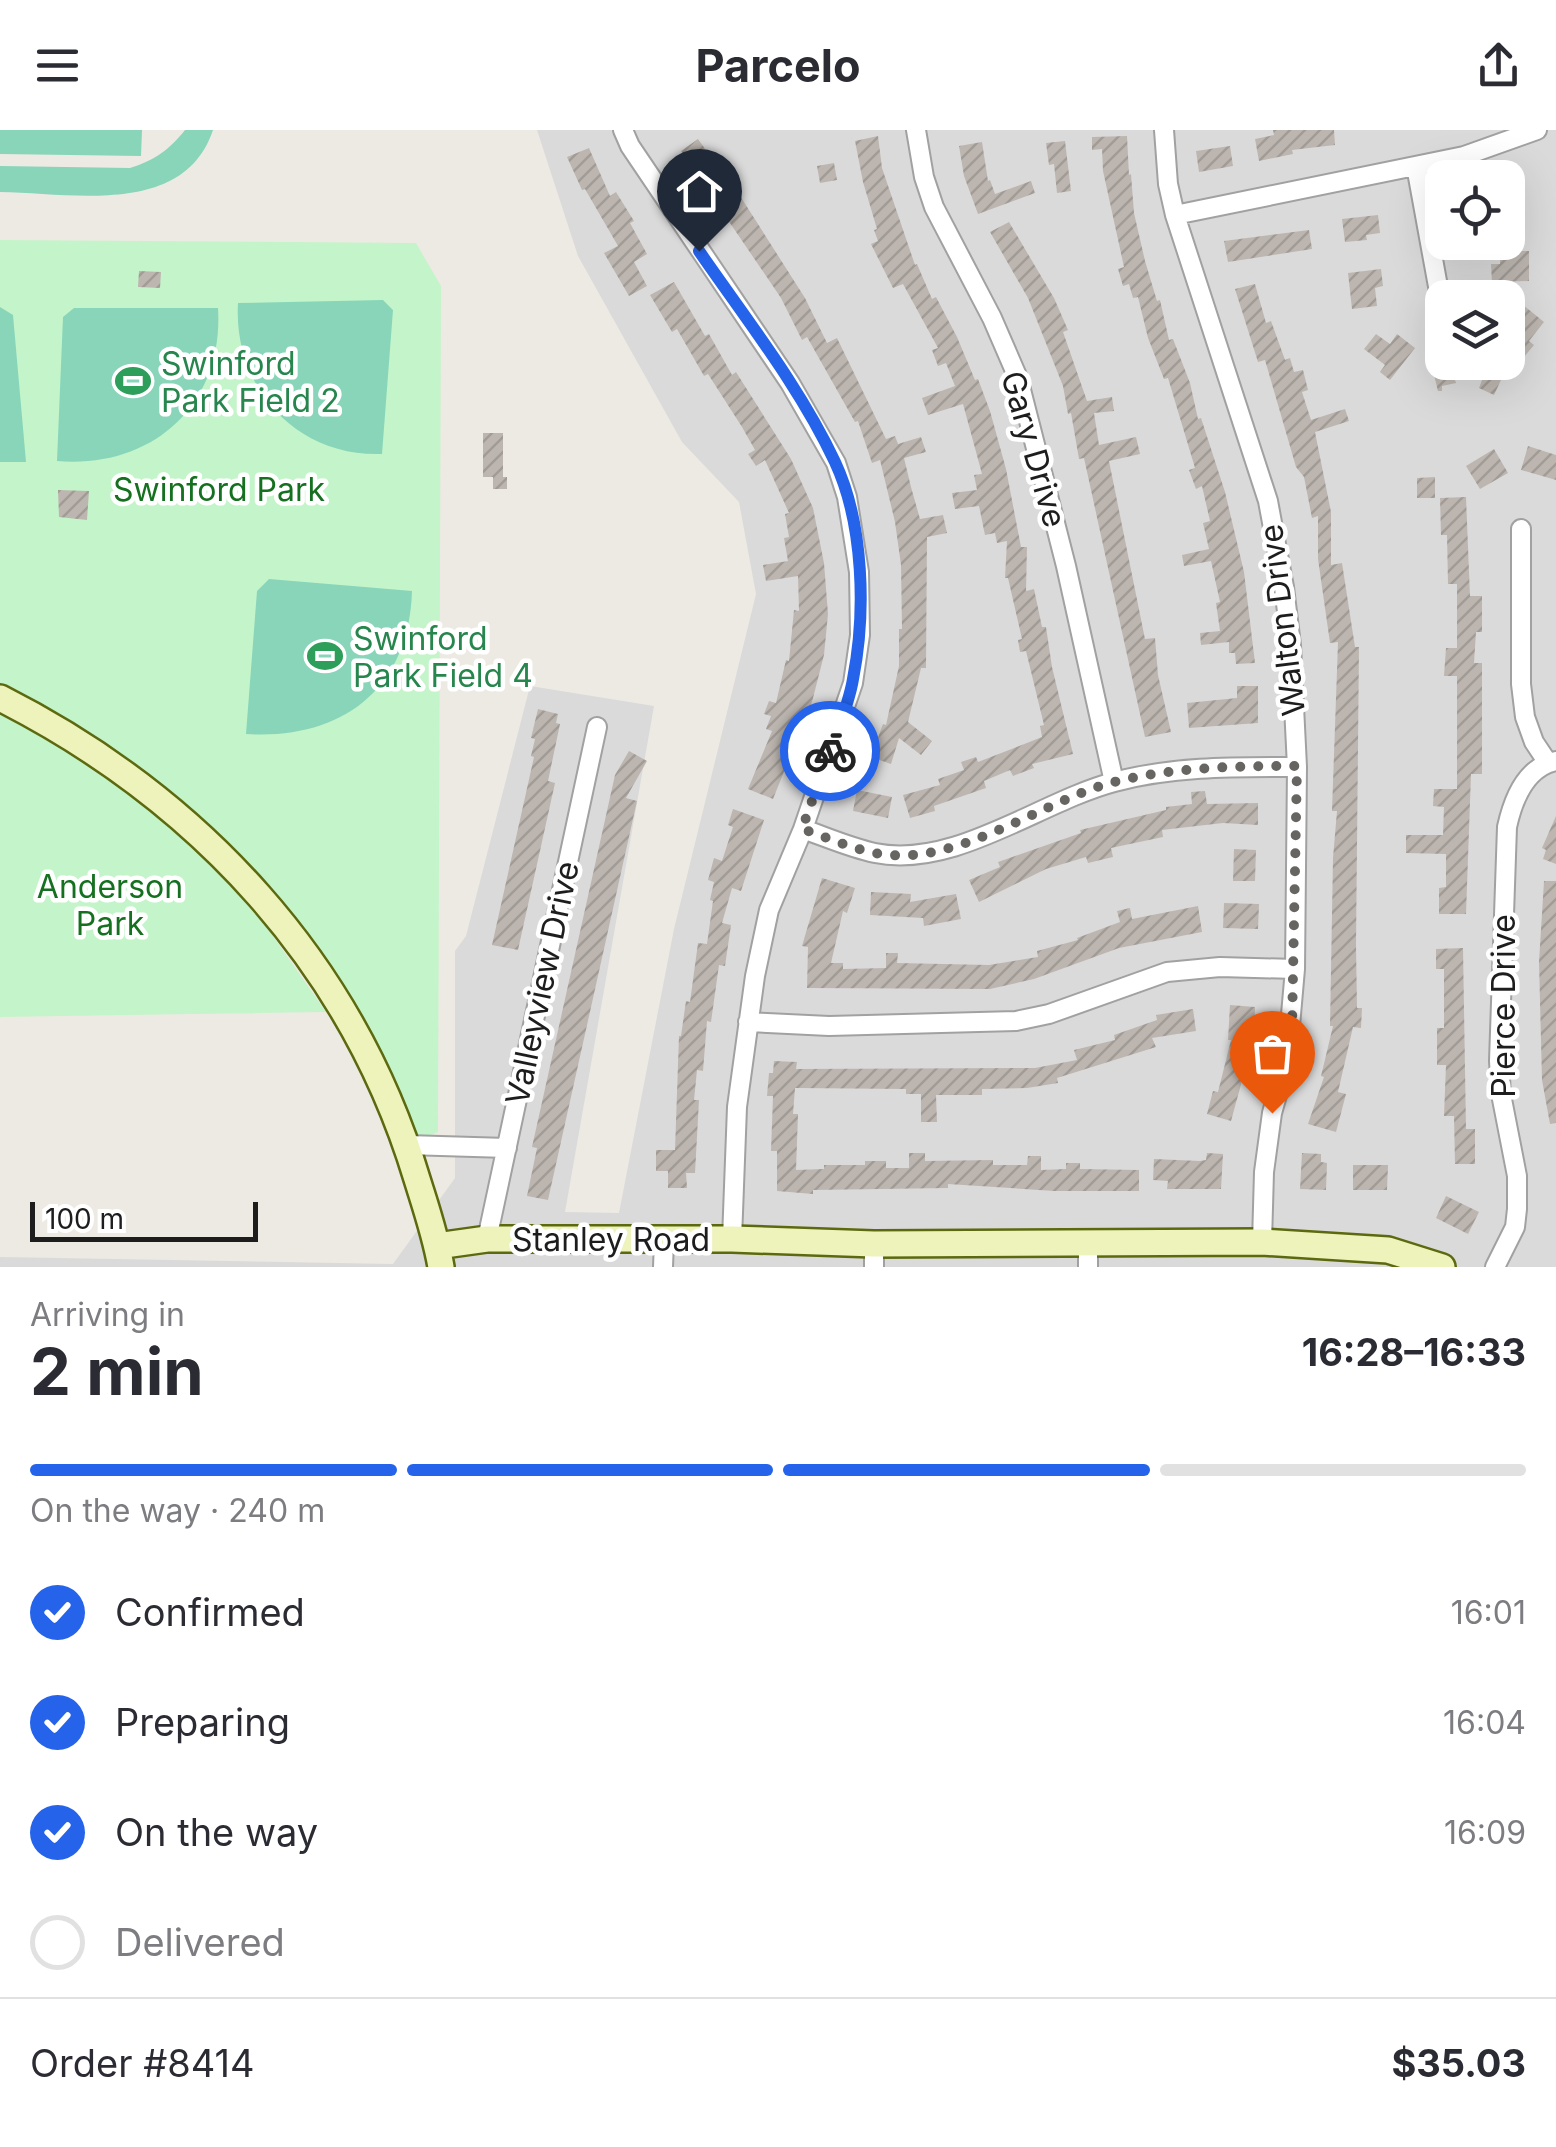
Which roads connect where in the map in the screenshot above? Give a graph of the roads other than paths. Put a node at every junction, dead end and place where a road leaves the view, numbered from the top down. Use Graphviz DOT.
graph roads {
  1 [pos="623,130"];
  2 [pos="916,130"];
  3 [pos="1164,130"];
  4 [pos="1537,130"];
  5 [pos="1416,166"];
  6 [pos="1175,215"];
  7 [pos="1437,280"];
  8 [pos="1521,529"];
  9 [pos="0,698"];
  10 [pos="596,727"];
  11 [pos="1552,762"];
  12 [pos="1297,766"];
  13 [pos="1114,782"];
  14 [pos="802,829"];
  15 [pos="1295,969"];
  16 [pos="748,1022"];
  17 [pos="407,1146"];
  18 [pos="506,1148"];
  19 [pos="487,1239"];
  20 [pos="732,1240"];
  21 [pos="664,1241"];
  22 [pos="1262,1242"];
  23 [pos="874,1255"];
  24 [pos="1088,1255"];
  25 [pos="1305,1255"];
  26 [pos="439,1257"];
  27 [pos="663,1267"];
  28 [pos="1442,1267"];
  29 [pos="1495,1267"];
  1 -- 14 [label="street"];
  2 -- 13 [label="street, Gary Drive"];
  3 -- 6 [label="street, Walton Drive"];
  4 -- 5 [label="street"];
  5 -- 6 [label="street"];
  5 -- 7 [label="street"];
  6 -- 12 [label="street, Walton Drive"];
  8 -- 11 [label="street"];
  9 -- 17 [label="street"];
  10 -- 18 [label="street, Valleyview Drive"];
  11 -- 29 [label="street, Pierce Drive"];
  12 -- 13 [label="street"];
  12 -- 15 [label="street, Walton Drive"];
  13 -- 14 [label="street"];
  14 -- 16 [label="street"];
  15 -- 16 [label="street"];
  15 -- 22 [label="street, Walton Drive"];
  16 -- 20 [label="street"];
  17 -- 18 [label="street"];
  17 -- 26 [label="street"];
  18 -- 19 [label="street, Valleyview Drive"];
  19 -- 21 [label="street, Stanley Road"];
  19 -- 26 [label="street, Stanley Road"];
  20 -- 21 [label="street, Stanley Road"];
  20 -- 23 [label="street, Stanley Road"];
  21 -- 27 [label="street"];
  22 -- 24 [label="street, Stanley Road"];
  22 -- 25 [label="street, Stanley Road"];
  23 -- 24 [label="street, Stanley Road"];
  25 -- 28 [label="street, Stanley Road"];
}
